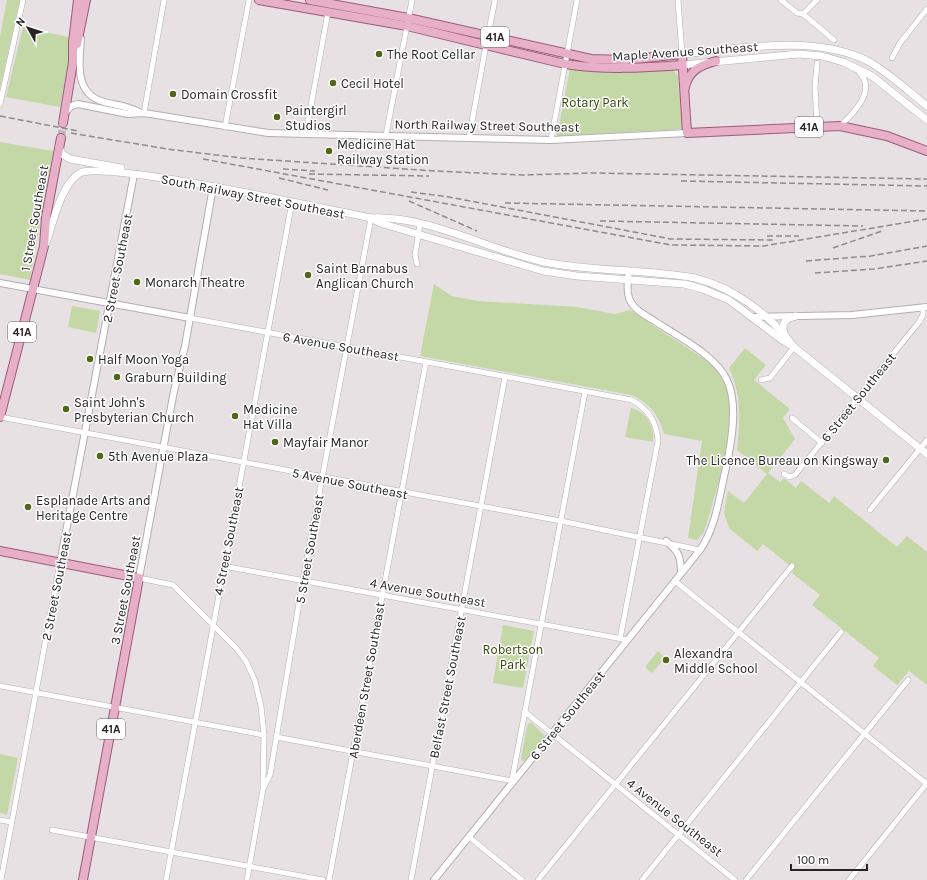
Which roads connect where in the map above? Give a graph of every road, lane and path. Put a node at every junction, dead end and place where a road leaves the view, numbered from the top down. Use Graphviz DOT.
graph roads {
  1 [pos="23,0"];
  2 [pos="78,0"];
  3 [pos="86,0"];
  4 [pos="249,0"];
  5 [pos="259,0"];
  6 [pos="310,0"];
  7 [pos="412,0"];
  8 [pos="495,0"];
  9 [pos="577,0"];
  10 [pos="678,0"];
  11 [pos="781,0"];
  12 [pos="817,0"];
  13 [pos="164,1"];
  14 [pos="330,2"];
  15 [pos="927,9"];
  16 [pos="328,12"];
  17 [pos="803,14"];
  18 [pos="407,22"];
  19 [pos="82,26"];
  20 [pos="488,35"];
  21 [pos="834,40"];
  22 [pos="486,45"];
  23 [pos="567,54"];
  24 [pos="682,54"];
  25 [pos="892,58"];
  26 [pos="716,61"];
  27 [pos="73,62"];
  28 [pos="817,63"];
  29 [pos="565,64"];
  30 [pos="682,65"];
  31 [pos="854,67"];
  32 [pos="684,91"];
  33 [pos="0,104"];
  34 [pos="927,106"];
  35 [pos="65,113"];
  36 [pos="142,113"];
  37 [pos="927,120"];
  38 [pos="63,123"];
  39 [pos="817,126"];
  40 [pos="840,126"];
  41 [pos="225,127"];
  42 [pos="306,133"];
  43 [pos="686,133"];
  44 [pos="386,135"];
  45 [pos="469,138"];
  46 [pos="551,140"];
  47 [pos="60,142"];
  48 [pos="927,151"];
  49 [pos="134,174"];
  50 [pos="213,187"];
  51 [pos="292,202"];
  52 [pos="371,218"];
  53 [pos="420,224"];
  54 [pos="418,233"];
  55 [pos="44,246"];
  56 [pos="417,264"];
  57 [pos="629,271"];
  58 [pos="628,279"];
  59 [pos="0,283"];
  60 [pos="34,289"];
  61 [pos="110,302"];
  62 [pos="925,307"];
  63 [pos="764,315"];
  64 [pos="796,316"];
  65 [pos="752,317"];
  66 [pos="190,318"];
  67 [pos="267,333"];
  68 [pos="784,333"];
  69 [pos="794,347"];
  70 [pos="346,348"];
  71 [pos="426,362"];
  72 [pos="505,377"];
  73 [pos="761,380"];
  74 [pos="585,392"];
  75 [pos="858,398"];
  76 [pos="0,417"];
  77 [pos="792,418"];
  78 [pos="84,433"];
  79 [pos="927,440"];
  80 [pos="822,443"];
  81 [pos="163,448"];
  82 [pos="920,449"];
  83 [pos="927,454"];
  84 [pos="243,462"];
  85 [pos="784,474"];
  86 [pos="322,478"];
  87 [pos="401,492"];
  88 [pos="480,507"];
  89 [pos="870,510"];
  90 [pos="561,521"];
  91 [pos="639,536"];
  92 [pos="666,541"];
  93 [pos="700,550"];
  94 [pos="0,551"];
  95 [pos="60,563"];
  96 [pos="223,566"];
  97 [pos="792,566"];
  98 [pos="681,574"];
  99 [pos="139,578"];
  100 [pos="303,581"];
  101 [pos="675,581"];
  102 [pos="382,595"];
  103 [pos="461,610"];
  104 [pos="212,623"];
  105 [pos="540,625"];
  106 [pos="739,632"];
  107 [pos="842,632"];
  108 [pos="620,639"];
  109 [pos="628,640"];
  110 [pos="908,680"];
  111 [pos="801,682"];
  112 [pos="0,686"];
  113 [pos="36,692"];
  114 [pos="115,707"];
  115 [pos="525,712"];
  116 [pos="196,722"];
  117 [pos="552,734"];
  118 [pos="865,734"];
  119 [pos="264,735"];
  120 [pos="276,736"];
  121 [pos="353,751"];
  122 [pos="432,766"];
  123 [pos="513,781"];
  124 [pos="927,783"];
  125 [pos="615,784"];
  126 [pos="264,789"];
  127 [pos="0,820"];
  128 [pos="11,822"];
  129 [pos="52,830"];
  130 [pos="679,834"];
  131 [pos="91,837"];
  132 [pos="469,837"];
  133 [pos="172,851"];
  134 [pos="249,866"];
  135 [pos="0,880"];
  136 [pos="83,880"];
  137 [pos="166,880"];
  138 [pos="247,880"];
  139 [pos="323,880"];
  140 [pos="329,880"];
  141 [pos="411,880"];
  142 [pos="434,880"];
  143 [pos="522,880"];
  144 [pos="538,880"];
  145 [pos="642,880"];
  146 [pos="735,880"];
  147 [pos="746,880"];
  148 [pos="849,880"];
  1 -- 33 [label="street"];
  2 -- 27 [label="main road"];
  3 -- 19 [label="main road"];
  4 -- 41 [label="street"];
  5 -- 16 [label="main road, Maple Avenue Southeast / 41A"];
  6 -- 14 [label="main road, Maple Avenue Southeast / 41A"];
  7 -- 18 [label="street"];
  8 -- 20 [label="street"];
  9 -- 23 [label="street"];
  10 -- 24 [label="street"];
  11 -- 17 [label="street"];
  12 -- 17 [label="street"];
  13 -- 36 [label="street"];
  14 -- 18 [label="main road, Maple Avenue Southeast / 41A"];
  15 -- 25 [label="street"];
  16 -- 18 [label="main road, Maple Avenue Southeast / 41A"];
  16 -- 42 [label="street"];
  17 -- 21 [label="street"];
  18 -- 20 [label="main road, Maple Avenue Southeast / 41A"];
  18 -- 22 [label="main road, Maple Avenue Southeast / 41A"];
  18 -- 44 [label="street"];
  19 -- 27 [label="main road"];
  19 -- 36 [label="street, North Railway Street Southeast"];
  20 -- 23 [label="main road, Maple Avenue Southeast / 41A"];
  22 -- 29 [label="main road, Maple Avenue Southeast / 41A"];
  22 -- 45 [label="street"];
  23 -- 24 [label="main road, Maple Avenue Southeast / 41A"];
  23 -- 29 [label="street"];
  24 -- 30 [label="main road"];
  24 -- 34 [label="main road, Maple Avenue Southeast"];
  26 -- 30 [label="main road, Maple Avenue Southeast"];
  26 -- 31 [label="main road, Maple Avenue Southeast"];
  26 -- 32 [label="main road"];
  27 -- 35 [label="main road"];
  28 -- 39 [label="street"];
  29 -- 30 [label="main road, Maple Avenue Southeast / 41A"];
  29 -- 46 [label="street"];
  30 -- 32 [label="main road"];
  31 -- 37 [label="main road, Maple Avenue Southeast"];
  31 -- 40 [label="street"];
  32 -- 43 [label="main road"];
  35 -- 36 [label="street, North Railway Street Southeast"];
  35 -- 38 [label="main road"];
  36 -- 41 [label="street, North Railway Street Southeast"];
  39 -- 40 [label="main road, North Railway Street Southeast / 41A"];
  39 -- 43 [label="main road, North Railway Street Southeast / 41A"];
  40 -- 48 [label="main road, North Railway Street Southeast / 41A"];
  41 -- 42 [label="street, North Railway Street Southeast"];
  42 -- 44 [label="street, North Railway Street Southeast"];
  43 -- 46 [label="street, North Railway Street Southeast"];
  44 -- 45 [label="street, North Railway Street Southeast"];
  45 -- 46 [label="street, North Railway Street Southeast"];
  47 -- 49 [label="main road, South Railway Street Southeast"];
  47 -- 55 [label="main road, 1 Street Southeast / 41A"];
  49 -- 50 [label="main road, South Railway Street Southeast"];
  49 -- 55 [label="main road, South Railway Street Southeast"];
  49 -- 61 [label="street, 2 Street Southeast"];
  50 -- 51 [label="main road, South Railway Street Southeast"];
  50 -- 66 [label="street, 3 Street Southeast"];
  51 -- 52 [label="main road, South Railway Street Southeast"];
  51 -- 67 [label="street, 4 Street Southeast"];
  52 -- 53 [label="main road, South Railway Street Southeast"];
  52 -- 54 [label="main road, South Railway Street Southeast"];
  52 -- 70 [label="street, 5 Street Southeast"];
  53 -- 54 [label="street"];
  53 -- 57 [label="main road, South Railway Street Southeast"];
  54 -- 56 [label="street"];
  54 -- 58 [label="main road, South Railway Street Southeast"];
  55 -- 60 [label="main road, 1 Street Southeast / 41A"];
  57 -- 58 [label="street, 6 Street Southeast"];
  57 -- 63 [label="main road, South Railway Street Southeast"];
  58 -- 65 [label="main road, South Railway Street Southeast"];
  58 -- 93 [label="street, 6 Street Southeast"];
  59 -- 60 [label="street, 6 Avenue Southeast"];
  60 -- 61 [label="street, 6 Avenue Southeast"];
  60 -- 76 [label="main road, 1 Street Southeast / 41A"];
  61 -- 66 [label="street, 6 Avenue Southeast"];
  61 -- 78 [label="street, 2 Street Southeast"];
  62 -- 64 [label="street"];
  62 -- 75 [label="street, 6 Street Southeast"];
  63 -- 64 [label="street"];
  63 -- 65 [label="street"];
  63 -- 68 [label="main road, South Railway Street Southeast"];
  64 -- 68 [label="main road"];
  65 -- 69 [label="main road, South Railway Street Southeast"];
  66 -- 67 [label="street, 6 Avenue Southeast"];
  66 -- 81 [label="street, 3 Street Southeast"];
  67 -- 70 [label="street, 6 Avenue Southeast"];
  67 -- 84 [label="street, 4 Street Southeast"];
  68 -- 69 [label="main road, South Railway Street Southeast"];
  69 -- 73 [label="street"];
  69 -- 75 [label="main road"];
  70 -- 71 [label="street, 6 Avenue Southeast"];
  70 -- 86 [label="street, 5 Street Southeast"];
  71 -- 72 [label="street, 6 Avenue Southeast"];
  71 -- 87 [label="street, Aberdeen Street Southeast"];
  72 -- 74 [label="street, 6 Avenue Southeast"];
  72 -- 88 [label="street, Belfast Street Southeast"];
  74 -- 90 [label="street"];
  74 -- 91 [label="street, 6 Avenue Southeast"];
  75 -- 80 [label="street, 6 Street Southeast"];
  75 -- 82 [label="main road"];
  76 -- 78 [label="street, 5 Avenue Southeast"];
  77 -- 80 [label="street"];
  78 -- 81 [label="street, 5 Avenue Southeast"];
  78 -- 95 [label="street, 2 Street Southeast"];
  79 -- 82 [label="street"];
  80 -- 85 [label="street, 6 Street Southeast"];
  81 -- 84 [label="street, 5 Avenue Southeast"];
  81 -- 99 [label="street, 3 Street Southeast"];
  82 -- 83 [label="main road"];
  82 -- 89 [label="street"];
  84 -- 86 [label="street, 5 Avenue Southeast"];
  84 -- 96 [label="street, 4 Street Southeast"];
  86 -- 87 [label="street, 5 Avenue Southeast"];
  86 -- 100 [label="street, 5 Street Southeast"];
  87 -- 88 [label="street, 5 Avenue Southeast"];
  87 -- 102 [label="street, Aberdeen Street Southeast"];
  88 -- 90 [label="street, 5 Avenue Southeast"];
  88 -- 103 [label="street, Belfast Street Southeast"];
  90 -- 91 [label="street, 5 Avenue Southeast"];
  90 -- 105 [label="street"];
  91 -- 92 [label="street, 5 Avenue Southeast"];
  91 -- 108 [label="street"];
  92 -- 93 [label="street, 5 Avenue Southeast"];
  92 -- 98 [label="street"];
  93 -- 98 [label="street, 6 Street Southeast"];
  94 -- 95 [label="main road"];
  95 -- 99 [label="main road"];
  95 -- 113 [label="street, 2 Street Southeast"];
  96 -- 100 [label="street, 4 Avenue Southeast"];
  96 -- 104 [label="street, 4 Street Southeast"];
  97 -- 106 [label="street"];
  98 -- 101 [label="street, 6 Street Southeast"];
  99 -- 104 [label="street"];
  99 -- 114 [label="main road, 3 Street Southeast / 41A"];
  100 -- 102 [label="street, 4 Avenue Southeast"];
  100 -- 120 [label="street, 5 Street Southeast"];
  101 -- 106 [label="street"];
  101 -- 109 [label="street, 6 Street Southeast"];
  102 -- 103 [label="street, 4 Avenue Southeast"];
  102 -- 121 [label="street, Aberdeen Street Southeast"];
  103 -- 105 [label="street, 4 Avenue Southeast"];
  103 -- 122 [label="street, Belfast Street Southeast"];
  104 -- 116 [label="street, 4 Street Southeast"];
  104 -- 119 [label="street"];
  105 -- 108 [label="street, 4 Avenue Southeast"];
  105 -- 115 [label="street"];
  106 -- 111 [label="street"];
  106 -- 125 [label="street"];
  107 -- 111 [label="street"];
  108 -- 109 [label="street, 4 Avenue Southeast"];
  109 -- 117 [label="street, 6 Street Southeast"];
  110 -- 118 [label="street"];
  111 -- 118 [label="street"];
  111 -- 130 [label="street"];
  112 -- 113 [label="street"];
  113 -- 114 [label="street"];
  113 -- 128 [label="street, 2 Street Southeast"];
  114 -- 116 [label="street"];
  114 -- 131 [label="main road, 3 Street Southeast / 41A"];
  115 -- 117 [label="street, 4 Avenue Southeast"];
  115 -- 123 [label="street"];
  116 -- 119 [label="street"];
  116 -- 133 [label="street, 4 Street Southeast"];
  117 -- 123 [label="street, 6 Street Southeast"];
  117 -- 125 [label="street, 4 Avenue Southeast"];
  118 -- 124 [label="street"];
  118 -- 147 [label="street"];
  119 -- 126 [label="street"];
  120 -- 121 [label="street"];
  120 -- 126 [label="street, 5 Street Southeast"];
  121 -- 122 [label="street"];
  121 -- 140 [label="street, Aberdeen Street Southeast"];
  122 -- 123 [label="street"];
  122 -- 141 [label="street, Belfast Street Southeast"];
  123 -- 132 [label="street, 6 Street Southeast"];
  124 -- 148 [label="street"];
  125 -- 130 [label="street, 4 Avenue Southeast"];
  125 -- 144 [label="street"];
  126 -- 134 [label="street, 5 Street Southeast"];
  127 -- 128 [label="street"];
  128 -- 135 [label="street, 2 Street Southeast"];
  129 -- 131 [label="street"];
  130 -- 145 [label="street"];
  130 -- 146 [label="street, 4 Avenue Southeast"];
  131 -- 133 [label="street"];
  131 -- 136 [label="main road, 3 Street Southeast / 41A"];
  132 -- 142 [label="street, 6 Street Southeast"];
  132 -- 143 [label="street"];
  133 -- 134 [label="street"];
  133 -- 137 [label="street, 4 Street Southeast"];
  134 -- 138 [label="street, 5 Street Southeast"];
  134 -- 139 [label="street"];
}
